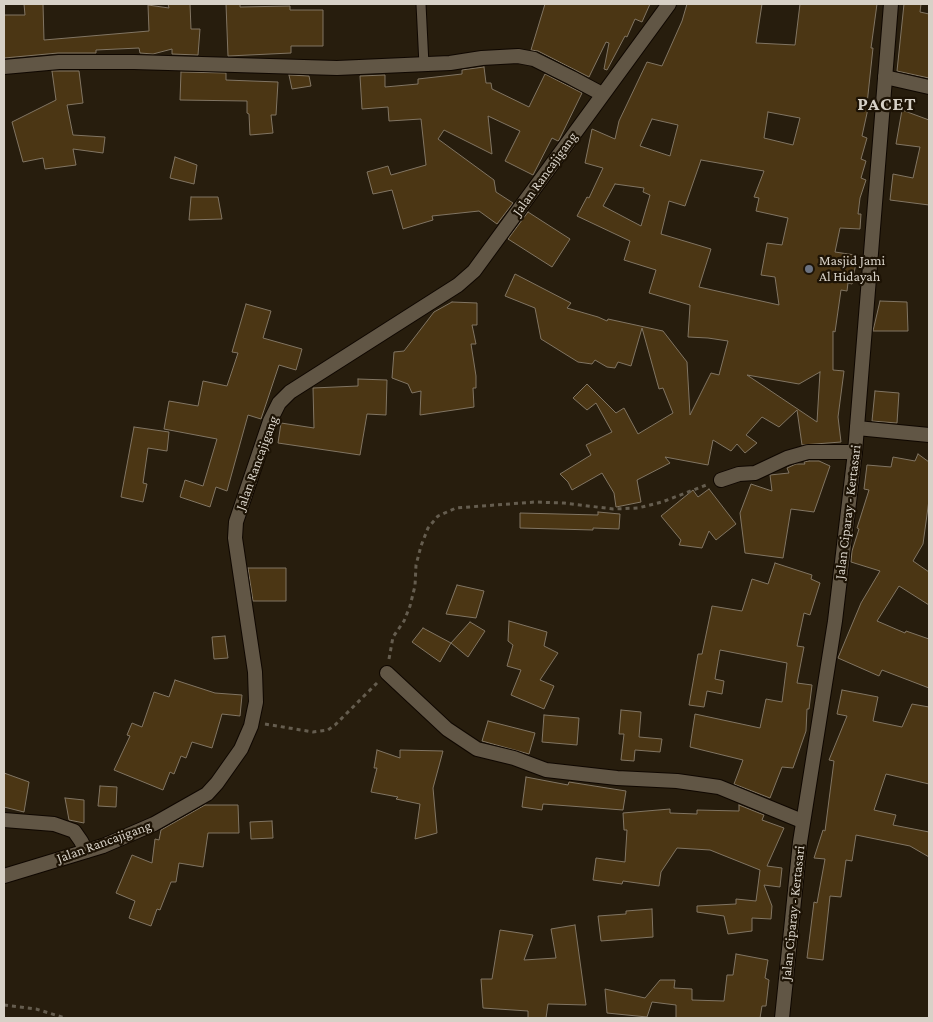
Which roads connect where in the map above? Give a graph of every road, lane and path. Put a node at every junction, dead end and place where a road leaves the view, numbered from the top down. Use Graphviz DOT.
graph roads {
  1 [pos="421,4"];
  2 [pos="669,4"];
  3 [pos="891,4"];
  4 [pos="424,65"];
  5 [pos="4,67"];
  6 [pos="885,77"];
  7 [pos="929,87"];
  8 [pos="602,94"];
  9 [pos="857,428"];
  10 [pos="929,435"];
  11 [pos="855,452"];
  12 [pos="721,480"];
  13 [pos="387,673"];
  14 [pos="252,722"];
  15 [pos="4,820"];
  16 [pos="802,821"];
  17 [pos="86,852"];
  18 [pos="4,876"];
  19 [pos="4,1005"];
  20 [pos="65,1018"];
  21 [pos="782,1018"];
  1 -- 4 [label="lane"];
  2 -- 8 [label="main road, Jalan Rancajigang"];
  3 -- 6 [label="main road, Jalan Ciparay - Kertasari"];
  4 -- 5 [label="main road"];
  4 -- 8 [label="main road"];
  6 -- 7 [label="main road"];
  6 -- 9 [label="main road, Jalan Ciparay - Kertasari"];
  8 -- 14 [label="main road, Jalan Rancajigang"];
  9 -- 10 [label="main road"];
  9 -- 11 [label="main road, Jalan Ciparay - Kertasari"];
  11 -- 12 [label="main road"];
  11 -- 16 [label="main road, Jalan Ciparay - Kertasari"];
  12 -- 13 [label="path"];
  13 -- 14 [label="path"];
  13 -- 16 [label="main road"];
  14 -- 17 [label="main road, Jalan Rancajigang"];
  15 -- 17 [label="main road"];
  16 -- 21 [label="main road, Jalan Ciparay - Kertasari"];
  17 -- 18 [label="main road, Jalan Rancajigang"];
  19 -- 20 [label="path"];
}
